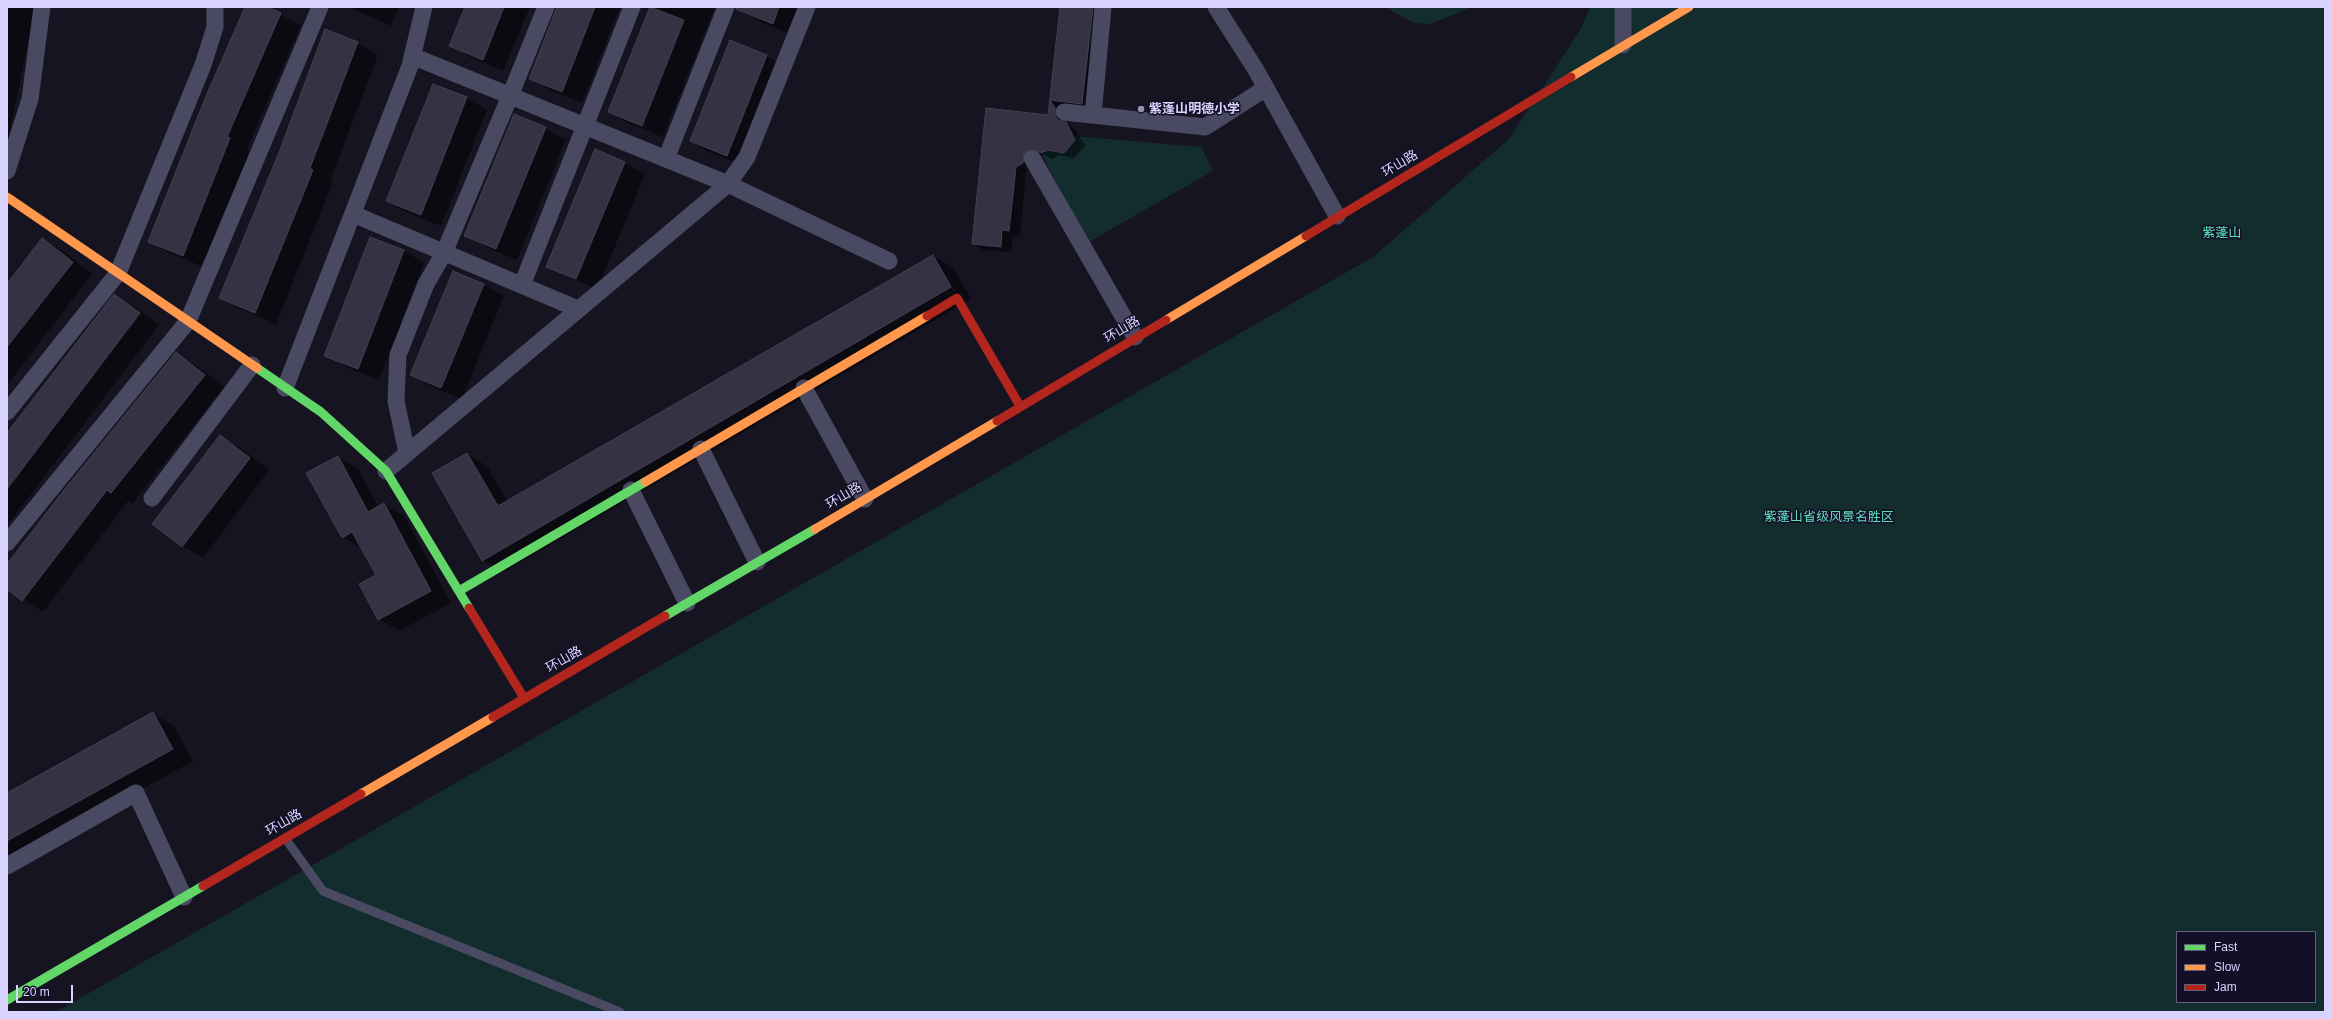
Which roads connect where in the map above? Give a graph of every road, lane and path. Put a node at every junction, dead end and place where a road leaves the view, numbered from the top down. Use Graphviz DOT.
graph roads {
  1 [pos="42,7"];
  2 [pos="215,7"];
  3 [pos="320,7"];
  4 [pos="424,7"];
  5 [pos="546,7"];
  6 [pos="632,7"];
  7 [pos="726,7"];
  8 [pos="806,7"];
  9 [pos="1103,7"];
  10 [pos="1216,7"];
  11 [pos="1623,7"];
  12 [pos="1689,7"];
  13 [pos="1623,45"];
  14 [pos="412,56"];
  15 [pos="1266,88"];
  16 [pos="510,96"];
  17 [pos="1064,112"];
  18 [pos="1093,115"];
  19 [pos="586,126"];
  20 [pos="1032,158"];
  21 [pos="666,159"];
  22 [pos="7,171"];
  23 [pos="728,184"];
  24 [pos="7,197"];
  25 [pos="353,214"];
  26 [pos="1337,216"];
  27 [pos="444,253"];
  28 [pos="889,261"];
  29 [pos="118,273"];
  30 [pos="522,285"];
  31 [pos="578,309"];
  32 [pos="188,321"];
  33 [pos="1135,337"];
  34 [pos="252,365"];
  35 [pos="285,388"];
  36 [pos="804,388"];
  37 [pos="1020,406"];
  38 [pos="7,412"];
  39 [pos="701,449"];
  40 [pos="407,453"];
  41 [pos="386,470"];
  42 [pos="631,490"];
  43 [pos="152,498"];
  44 [pos="865,499"];
  45 [pos="7,543"];
  46 [pos="757,562"];
  47 [pos="459,591"];
  48 [pos="687,603"];
  49 [pos="524,698"];
  50 [pos="285,838"];
  51 [pos="7,866"];
  52 [pos="184,897"];
  53 [pos="7,1000"];
  54 [pos="620,1012"];
  1 -- 22 [label="street"];
  2 -- 29 [label="street"];
  3 -- 32 [label="street"];
  4 -- 14 [label="street"];
  5 -- 16 [label="street"];
  6 -- 19 [label="street"];
  7 -- 21 [label="street"];
  8 -- 23 [label="street"];
  9 -- 18 [label="street"];
  10 -- 15 [label="street"];
  11 -- 13 [label="street"];
  12 -- 13 [label="main road, 环山路"];
  13 -- 26 [label="main road, 环山路"];
  14 -- 16 [label="street"];
  14 -- 25 [label="street"];
  15 -- 18 [label="street"];
  15 -- 26 [label="street"];
  16 -- 19 [label="street"];
  16 -- 27 [label="street"];
  17 -- 18 [label="street"];
  19 -- 21 [label="street"];
  19 -- 30 [label="street"];
  20 -- 33 [label="street"];
  21 -- 23 [label="street"];
  23 -- 28 [label="street"];
  23 -- 31 [label="street"];
  24 -- 29 [label="main road"];
  25 -- 27 [label="street"];
  25 -- 35 [label="street"];
  26 -- 33 [label="main road, 环山路"];
  27 -- 30 [label="street"];
  27 -- 40 [label="street"];
  29 -- 32 [label="main road"];
  29 -- 38 [label="street"];
  30 -- 31 [label="street"];
  31 -- 40 [label="street"];
  32 -- 34 [label="main road"];
  32 -- 45 [label="street"];
  33 -- 37 [label="main road, 环山路"];
  34 -- 35 [label="main road"];
  34 -- 43 [label="street"];
  35 -- 41 [label="main road"];
  36 -- 37 [label="main road"];
  36 -- 39 [label="main road"];
  36 -- 44 [label="street"];
  37 -- 44 [label="main road, 环山路"];
  39 -- 42 [label="main road"];
  39 -- 46 [label="street"];
  40 -- 41 [label="street"];
  41 -- 47 [label="main road"];
  42 -- 47 [label="main road"];
  42 -- 48 [label="street"];
  44 -- 46 [label="main road, 环山路"];
  46 -- 48 [label="main road, 环山路"];
  47 -- 49 [label="main road"];
  48 -- 49 [label="main road, 环山路"];
  49 -- 50 [label="main road, 环山路"];
  50 -- 52 [label="main road, 环山路"];
  50 -- 54 [label="lane"];
  51 -- 52 [label="street"];
  52 -- 53 [label="main road, 环山路"];
}
